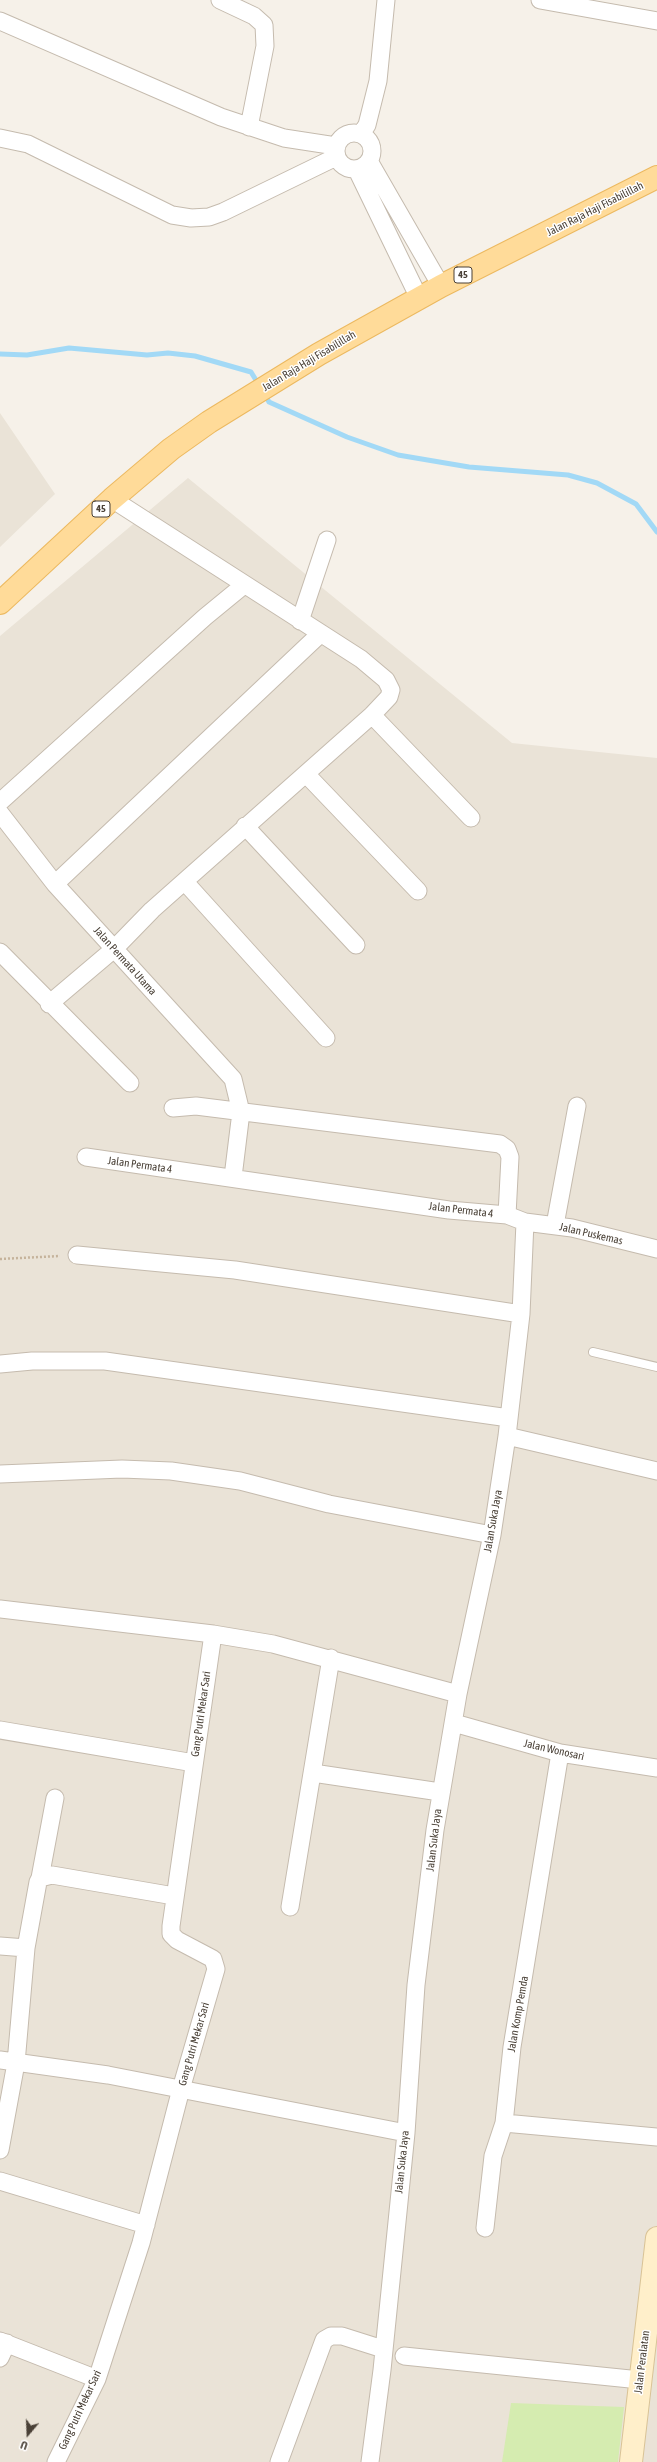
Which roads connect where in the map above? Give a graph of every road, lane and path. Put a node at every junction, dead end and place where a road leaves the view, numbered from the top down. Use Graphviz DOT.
graph roads {
  1 [pos="220,0"];
  2 [pos="386,0"];
  3 [pos="540,0"];
  4 [pos="0,21"];
  5 [pos="657,21"];
  6 [pos="249,127"];
  7 [pos="361,134"];
  8 [pos="0,138"];
  9 [pos="336,151"];
  10 [pos="363,165"];
  11 [pos="657,177"];
  12 [pos="441,286"];
  13 [pos="419,298"];
  14 [pos="112,499"];
  15 [pos="327,540"];
  16 [pos="244,585"];
  17 [pos="0,603"];
  18 [pos="300,621"];
  19 [pos="320,634"];
  20 [pos="372,715"];
  21 [pos="306,774"];
  22 [pos="0,802"];
  23 [pos="0,813"];
  24 [pos="471,818"];
  25 [pos="245,826"];
  26 [pos="185,882"];
  27 [pos="55,884"];
  28 [pos="418,891"];
  29 [pos="356,944"];
  30 [pos="114,949"];
  31 [pos="0,952"];
  32 [pos="49,1004"];
  33 [pos="326,1038"];
  34 [pos="130,1083"];
  35 [pos="577,1106"];
  36 [pos="173,1108"];
  37 [pos="241,1112"];
  38 [pos="86,1157"];
  39 [pos="233,1177"];
  40 [pos="506,1215"];
  41 [pos="525,1222"];
  42 [pos="555,1225"];
  43 [pos="657,1249"];
  44 [pos="77,1255"];
  45 [pos="0,1259"];
  46 [pos="520,1314"];
  47 [pos="593,1352"];
  48 [pos="0,1364"];
  49 [pos="657,1367"];
  50 [pos="509,1418"];
  51 [pos="506,1436"];
  52 [pos="657,1471"];
  53 [pos="0,1474"];
  54 [pos="492,1535"];
  55 [pos="0,1609"];
  56 [pos="213,1634"];
  57 [pos="331,1658"];
  58 [pos="458,1694"];
  59 [pos="454,1723"];
  60 [pos="0,1730"];
  61 [pos="560,1753"];
  62 [pos="194,1763"];
  63 [pos="657,1768"];
  64 [pos="313,1773"];
  65 [pos="440,1792"];
  66 [pos="55,1798"];
  67 [pos="40,1878"];
  68 [pos="174,1896"];
  69 [pos="290,1907"];
  70 [pos="0,1946"];
  71 [pos="26,1948"];
  72 [pos="8,2062"];
  73 [pos="181,2089"];
  74 [pos="504,2123"];
  75 [pos="406,2133"];
  76 [pos="657,2137"];
  77 [pos="0,2150"];
  78 [pos="0,2181"];
  79 [pos="146,2225"];
  80 [pos="485,2228"];
  81 [pos="657,2238"];
  82 [pos="2,2347"];
  83 [pos="383,2349"];
  84 [pos="404,2356"];
  85 [pos="97,2379"];
  86 [pos="640,2380"];
  87 [pos="56,2462"];
  88 [pos="279,2462"];
  89 [pos="370,2462"];
  90 [pos="630,2462"];
  1 -- 6 [label="street"];
  2 -- 7 [label="street"];
  3 -- 5 [label="street"];
  4 -- 6 [label="street"];
  6 -- 9 [label="street"];
  7 -- 9 [label="street"];
  7 -- 10 [label="street"];
  8 -- 9 [label="street"];
  9 -- 10 [label="street"];
  10 -- 12 [label="street"];
  10 -- 13 [label="street"];
  11 -- 12 [label="main road, Jalan Raja Haji Fisabilillah / 45"];
  12 -- 13 [label="main road, Jalan Raja Haji Fisabilillah / 45"];
  13 -- 14 [label="main road, Jalan Raja Haji Fisabilillah / 45"];
  14 -- 16 [label="street"];
  14 -- 17 [label="main road, Jalan Raja Haji Fisabilillah / 45"];
  15 -- 18 [label="street"];
  16 -- 18 [label="street"];
  16 -- 22 [label="street"];
  18 -- 19 [label="street"];
  19 -- 20 [label="street"];
  19 -- 27 [label="street"];
  20 -- 21 [label="street"];
  20 -- 24 [label="street"];
  21 -- 25 [label="street"];
  21 -- 28 [label="street"];
  23 -- 27 [label="street, Jalan Permata Utama"];
  25 -- 26 [label="street"];
  25 -- 29 [label="street"];
  26 -- 30 [label="street"];
  26 -- 33 [label="street"];
  27 -- 30 [label="street, Jalan Permata Utama"];
  30 -- 32 [label="street"];
  30 -- 37 [label="street, Jalan Permata Utama"];
  31 -- 32 [label="street"];
  32 -- 34 [label="street"];
  35 -- 42 [label="street"];
  36 -- 37 [label="street, Jalan Permata 4"];
  37 -- 39 [label="street"];
  37 -- 40 [label="street, Jalan Permata 4"];
  38 -- 39 [label="street, Jalan Permata 4"];
  39 -- 40 [label="street, Jalan Permata 4"];
  40 -- 41 [label="street, Jalan Puskemas"];
  41 -- 42 [label="street, Jalan Puskemas"];
  41 -- 46 [label="street, Jalan Suka Jaya"];
  42 -- 43 [label="street, Jalan Puskemas"];
  44 -- 45 [label="path"];
  44 -- 46 [label="street"];
  46 -- 50 [label="street, Jalan Suka Jaya"];
  47 -- 49 [label="lane"];
  48 -- 50 [label="street"];
  50 -- 51 [label="street, Jalan Suka Jaya"];
  51 -- 52 [label="street"];
  51 -- 54 [label="street, Jalan Suka Jaya"];
  53 -- 54 [label="street"];
  54 -- 58 [label="street, Jalan Suka Jaya"];
  55 -- 56 [label="street"];
  56 -- 57 [label="street"];
  56 -- 62 [label="street, Gang Putri Mekar Sari"];
  57 -- 58 [label="street"];
  57 -- 64 [label="street"];
  58 -- 59 [label="street, Jalan Suka Jaya"];
  59 -- 61 [label="street, Jalan Wonosari"];
  59 -- 65 [label="street, Jalan Suka Jaya"];
  60 -- 62 [label="street"];
  61 -- 63 [label="street, Jalan Wonosari"];
  61 -- 74 [label="street, Jalan Komp Pemda"];
  62 -- 68 [label="street, Gang Putri Mekar Sari"];
  64 -- 65 [label="street"];
  64 -- 69 [label="street"];
  65 -- 75 [label="street, Jalan Suka Jaya"];
  66 -- 67 [label="street"];
  67 -- 68 [label="street"];
  67 -- 71 [label="street"];
  68 -- 73 [label="street, Gang Putri Mekar Sari"];
  70 -- 71 [label="street"];
  71 -- 72 [label="street"];
  72 -- 73 [label="street"];
  72 -- 77 [label="street"];
  73 -- 75 [label="street"];
  73 -- 79 [label="street, Gang Putri Mekar Sari"];
  74 -- 76 [label="street"];
  74 -- 80 [label="street, Jalan Komp Pemda"];
  75 -- 83 [label="street, Jalan Suka Jaya"];
  78 -- 79 [label="street"];
  79 -- 85 [label="street, Gang Putri Mekar Sari"];
  81 -- 86 [label="street, Jalan Peralatan"];
  82 -- 85 [label="street"];
  83 -- 88 [label="street"];
  83 -- 89 [label="street, Jalan Suka Jaya"];
  84 -- 86 [label="street"];
  85 -- 87 [label="street, Gang Putri Mekar Sari"];
  86 -- 90 [label="street, Jalan Peralatan"];
}
